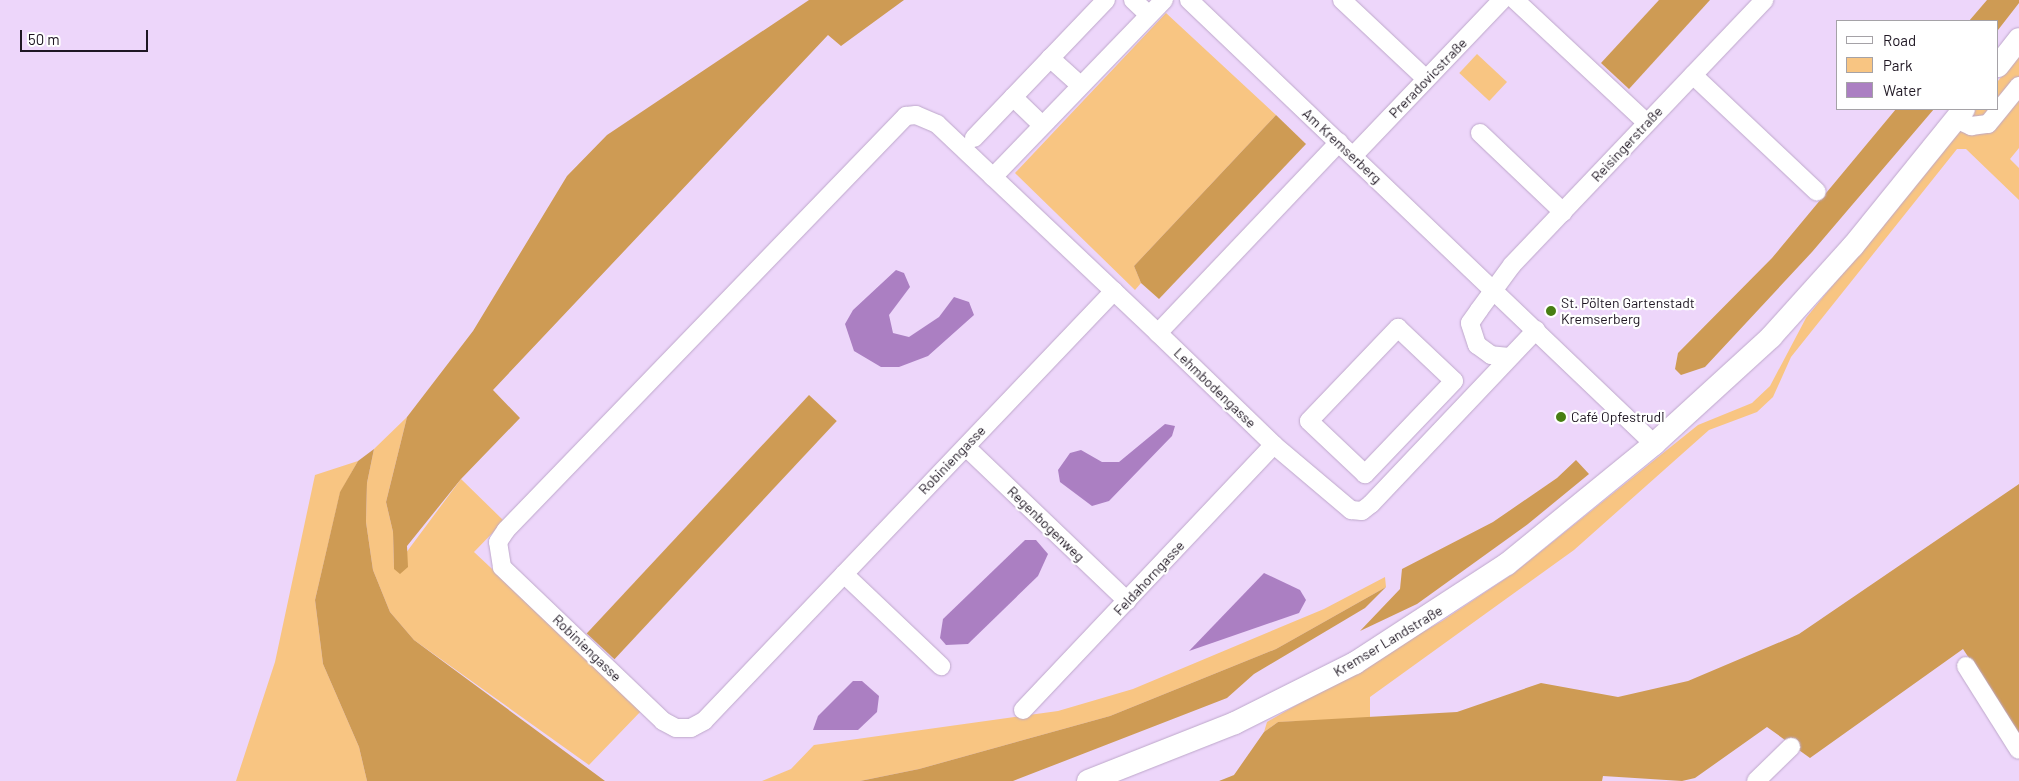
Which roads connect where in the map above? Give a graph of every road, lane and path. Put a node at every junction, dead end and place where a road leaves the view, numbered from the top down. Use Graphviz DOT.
graph roads {
  1 [pos="1106,0"];
  2 [pos="1133,0"];
  3 [pos="1164,0"];
  4 [pos="1189,0"];
  5 [pos="1342,0"];
  6 [pos="1502,0"];
  7 [pos="1515,0"];
  8 [pos="1764,0"];
  9 [pos="1148,14"];
  10 [pos="2019,39"];
  11 [pos="1050,58"];
  12 [pos="1999,65"];
  13 [pos="1693,75"];
  14 [pos="1426,79"];
  15 [pos="1080,85"];
  16 [pos="2019,86"];
  17 [pos="1013,97"];
  18 [pos="916,114"];
  19 [pos="1960,114"];
  20 [pos="1648,123"];
  21 [pos="1042,125"];
  22 [pos="1480,133"];
  23 [pos="974,138"];
  24 [pos="1339,142"];
  25 [pos="1353,156"];
  26 [pos="993,177"];
  27 [pos="1817,192"];
  28 [pos="1563,212"];
  29 [pos="1114,291"];
  30 [pos="1496,292"];
  31 [pos="1536,330"];
  32 [pos="1158,333"];
  33 [pos="1510,357"];
  34 [pos="1414,422"];
  35 [pos="1432,439"];
  36 [pos="1654,444"];
  37 [pos="1274,445"];
  38 [pos="966,447"];
  39 [pos="844,574"];
  40 [pos="1127,601"];
  41 [pos="941,666"];
  42 [pos="1966,666"];
  43 [pos="1023,710"];
  44 [pos="1791,747"];
  45 [pos="2019,750"];
  46 [pos="1088,781"];
  47 [pos="1756,781"];
  1 -- 11 [label="street"];
  2 -- 9 [label="street"];
  3 -- 9 [label="street"];
  4 -- 24 [label="street, Am Kremserberg"];
  5 -- 14 [label="street"];
  6 -- 14 [label="street, Preradovicstraße"];
  7 -- 20 [label="street"];
  8 -- 13 [label="street, Reisingerstraße"];
  9 -- 15 [label="street"];
  10 -- 12 [label="main road"];
  11 -- 15 [label="street"];
  11 -- 17 [label="street"];
  13 -- 20 [label="street, Reisingerstraße"];
  13 -- 27 [label="street"];
  14 -- 25 [label="street, Preradovicstraße"];
  15 -- 21 [label="street"];
  16 -- 19 [label="street"];
  17 -- 21 [label="street"];
  17 -- 23 [label="street"];
  18 -- 26 [label="street, Lehmbodengasse"];
  18 -- 39 [label="street, Robiniengasse"];
  19 -- 36 [label="main road, Kremser Landstraße"];
  20 -- 28 [label="street, Reisingerstraße"];
  21 -- 26 [label="street"];
  22 -- 28 [label="street"];
  24 -- 25 [label="street, Am Kremserberg"];
  24 -- 32 [label="street"];
  25 -- 30 [label="street, Am Kremserberg"];
  26 -- 29 [label="street, Lehmbodengasse"];
  28 -- 30 [label="street, Reisingerstraße"];
  29 -- 32 [label="street, Lehmbodengasse"];
  29 -- 38 [label="street, Robiniengasse"];
  30 -- 31 [label="street, Am Kremserberg"];
  30 -- 33 [label="street"];
  31 -- 33 [label="street"];
  31 -- 36 [label="street, Am Kremserberg"];
  32 -- 37 [label="street, Lehmbodengasse"];
  33 -- 35 [label="street, Lehmbodengasse"];
  34 -- 34 [label="street"];
  34 -- 35 [label="street"];
  35 -- 37 [label="street, Lehmbodengasse"];
  36 -- 46 [label="main road, Kremser Landstraße"];
  37 -- 40 [label="street, Feldahorngasse"];
  38 -- 39 [label="street, Robiniengasse"];
  38 -- 40 [label="street, Regenbogenweg"];
  39 -- 41 [label="street"];
  40 -- 43 [label="street, Feldahorngasse"];
  42 -- 45 [label="street"];
  44 -- 47 [label="street"];
}
